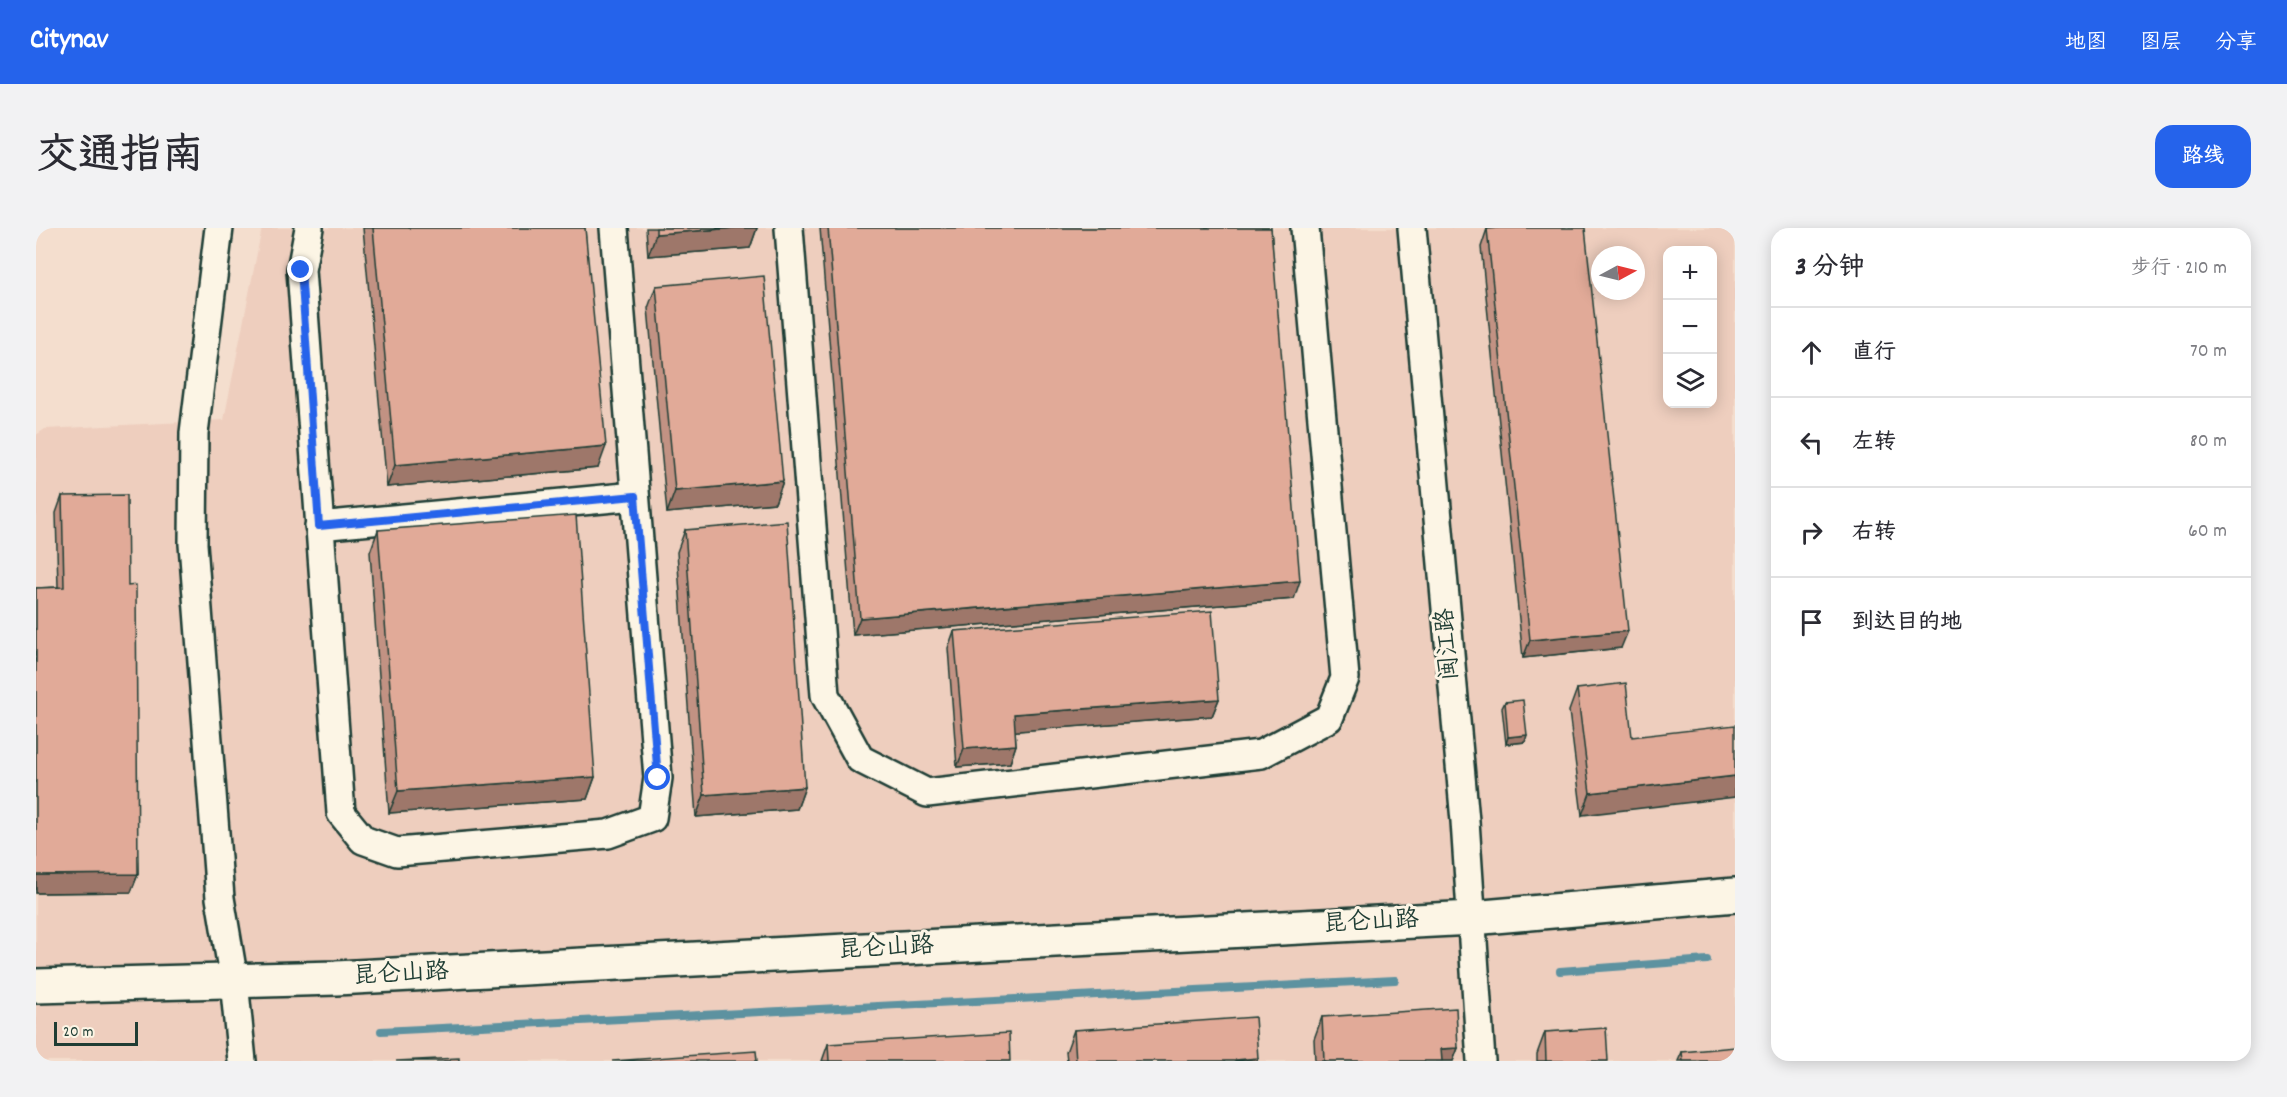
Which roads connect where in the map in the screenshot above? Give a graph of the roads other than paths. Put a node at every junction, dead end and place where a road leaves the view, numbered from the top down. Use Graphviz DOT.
graph roads {
  1 [pos="219,228"];
  2 [pos="309,228"];
  3 [pos="614,228"];
  4 [pos="789,228"];
  5 [pos="1305,228"];
  6 [pos="1412,228"];
  7 [pos="635,496"];
  8 [pos="319,526"];
  9 [pos="1735,895"];
  10 [pos="1472,918"];
  11 [pos="234,981"];
  12 [pos="36,986"];
  13 [pos="242,1061"];
  14 [pos="1480,1061"];
  1 -- 11 [label="street"];
  2 -- 8 [label="street"];
  3 -- 7 [label="street"];
  4 -- 5 [label="street"];
  6 -- 10 [label="street, 闽江路"];
  7 -- 8 [label="street"];
  7 -- 8 [label="street"];
  9 -- 10 [label="main road, 昆仑山路"];
  10 -- 11 [label="main road, 昆仑山路"];
  10 -- 14 [label="street, 闽江路"];
  11 -- 12 [label="main road, 昆仑山路"];
  11 -- 13 [label="street"];
}
